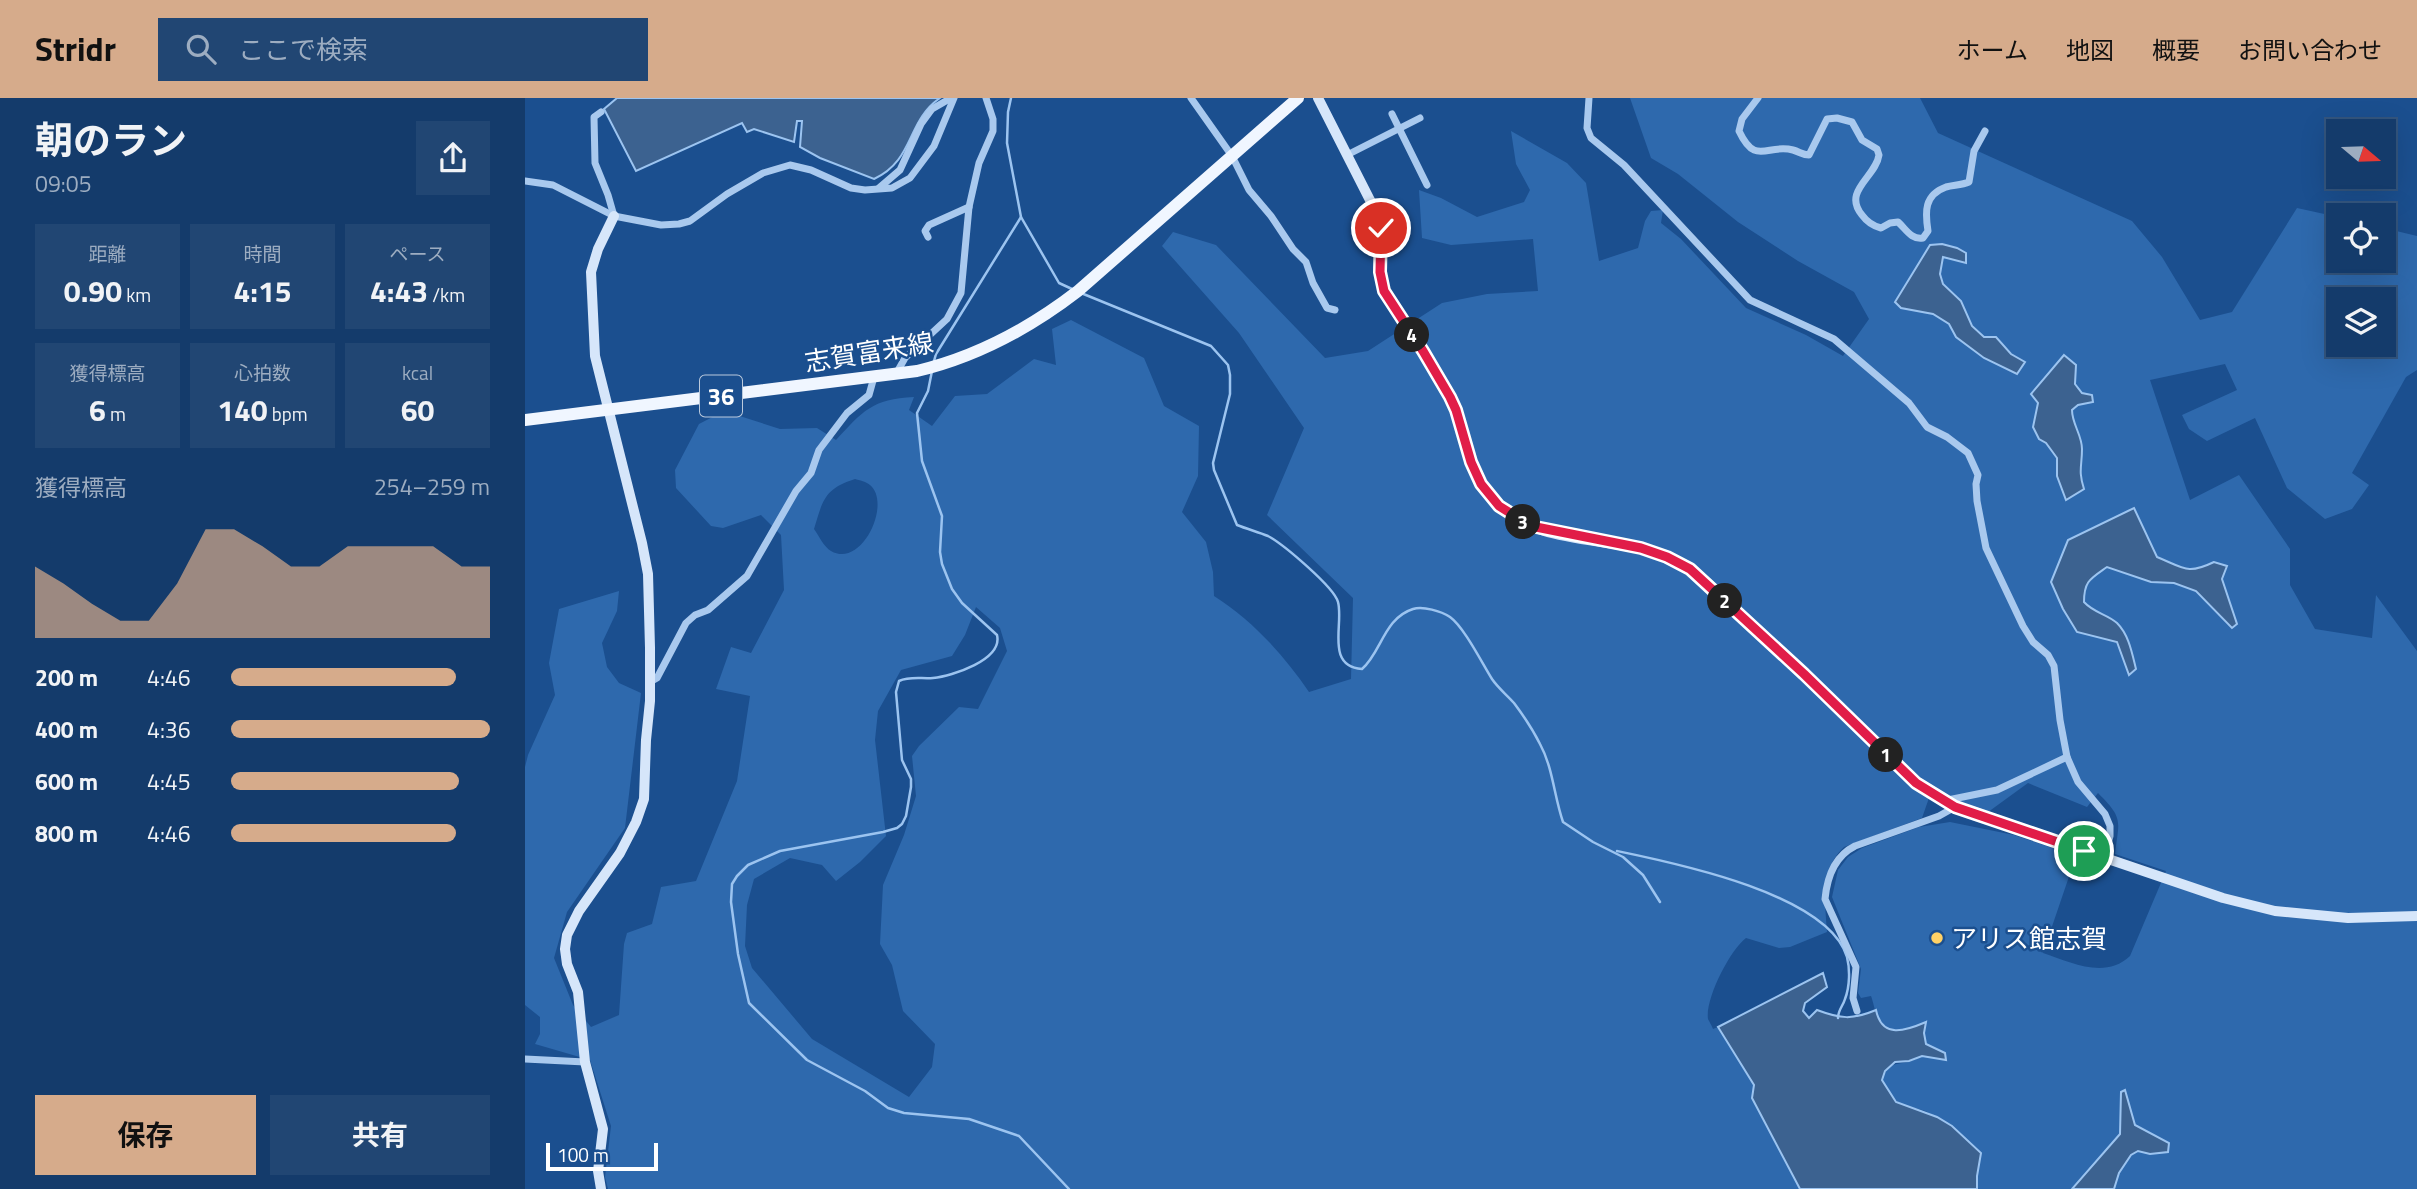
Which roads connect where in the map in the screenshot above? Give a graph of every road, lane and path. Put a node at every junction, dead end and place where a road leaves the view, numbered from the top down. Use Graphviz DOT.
graph roads {
  1 [pos="953,98"];
  2 [pos="986,98"];
  3 [pos="1191,98"];
  4 [pos="1298,98"];
  5 [pos="1318,98"];
  6 [pos="1589,98"];
  7 [pos="1758,98"];
  8 [pos="601,112"];
  9 [pos="1392,114"];
  10 [pos="1420,118"];
  11 [pos="1398,128"];
  12 [pos="1985,131"];
  13 [pos="1347,155"];
  14 [pos="1232,156"];
  15 [pos="525,181"];
  16 [pos="1427,185"];
  17 [pos="878,188"];
  18 [pos="969,207"];
  19 [pos="614,216"];
  20 [pos="928,237"];
  21 [pos="1335,310"];
  22 [pos="896,374"];
  23 [pos="874,377"];
  24 [pos="609,409"];
  25 [pos="525,420"];
  26 [pos="650,682"];
  27 [pos="2067,757"];
  28 [pos="1943,801"];
  29 [pos="1955,807"];
  30 [pos="2103,858"];
  31 [pos="2417,916"];
  32 [pos="1857,1011"];
  33 [pos="525,1059"];
  34 [pos="585,1062"];
  35 [pos="601,1189"];
  1 -- 17 [label="street"];
  1 -- 17 [label="street"];
  2 -- 18 [label="street"];
  3 -- 14 [label="street"];
  4 -- 14 [label="main road, 志賀富来線 / 36"];
  5 -- 13 [label="street"];
  6 -- 27 [label="street"];
  7 -- 12 [label="street"];
  8 -- 19 [label="street"];
  9 -- 11 [label="street"];
  10 -- 11 [label="street"];
  11 -- 13 [label="street"];
  11 -- 16 [label="street"];
  13 -- 28 [label="street"];
  14 -- 21 [label="street"];
  14 -- 22 [label="main road, 志賀富来線 / 36"];
  15 -- 19 [label="street"];
  17 -- 19 [label="street"];
  18 -- 20 [label="street"];
  18 -- 22 [label="street"];
  19 -- 24 [label="street"];
  22 -- 23 [label="main road, 志賀富来線 / 36"];
  23 -- 24 [label="main road, 志賀富来線 / 36"];
  23 -- 26 [label="street"];
  24 -- 25 [label="main road, 志賀富来線 / 36"];
  24 -- 26 [label="street"];
  26 -- 34 [label="street"];
  27 -- 28 [label="street"];
  27 -- 30 [label="street"];
  28 -- 29 [label="street"];
  29 -- 30 [label="street"];
  29 -- 32 [label="street"];
  30 -- 31 [label="street"];
  33 -- 34 [label="street"];
  34 -- 35 [label="street"];
}
